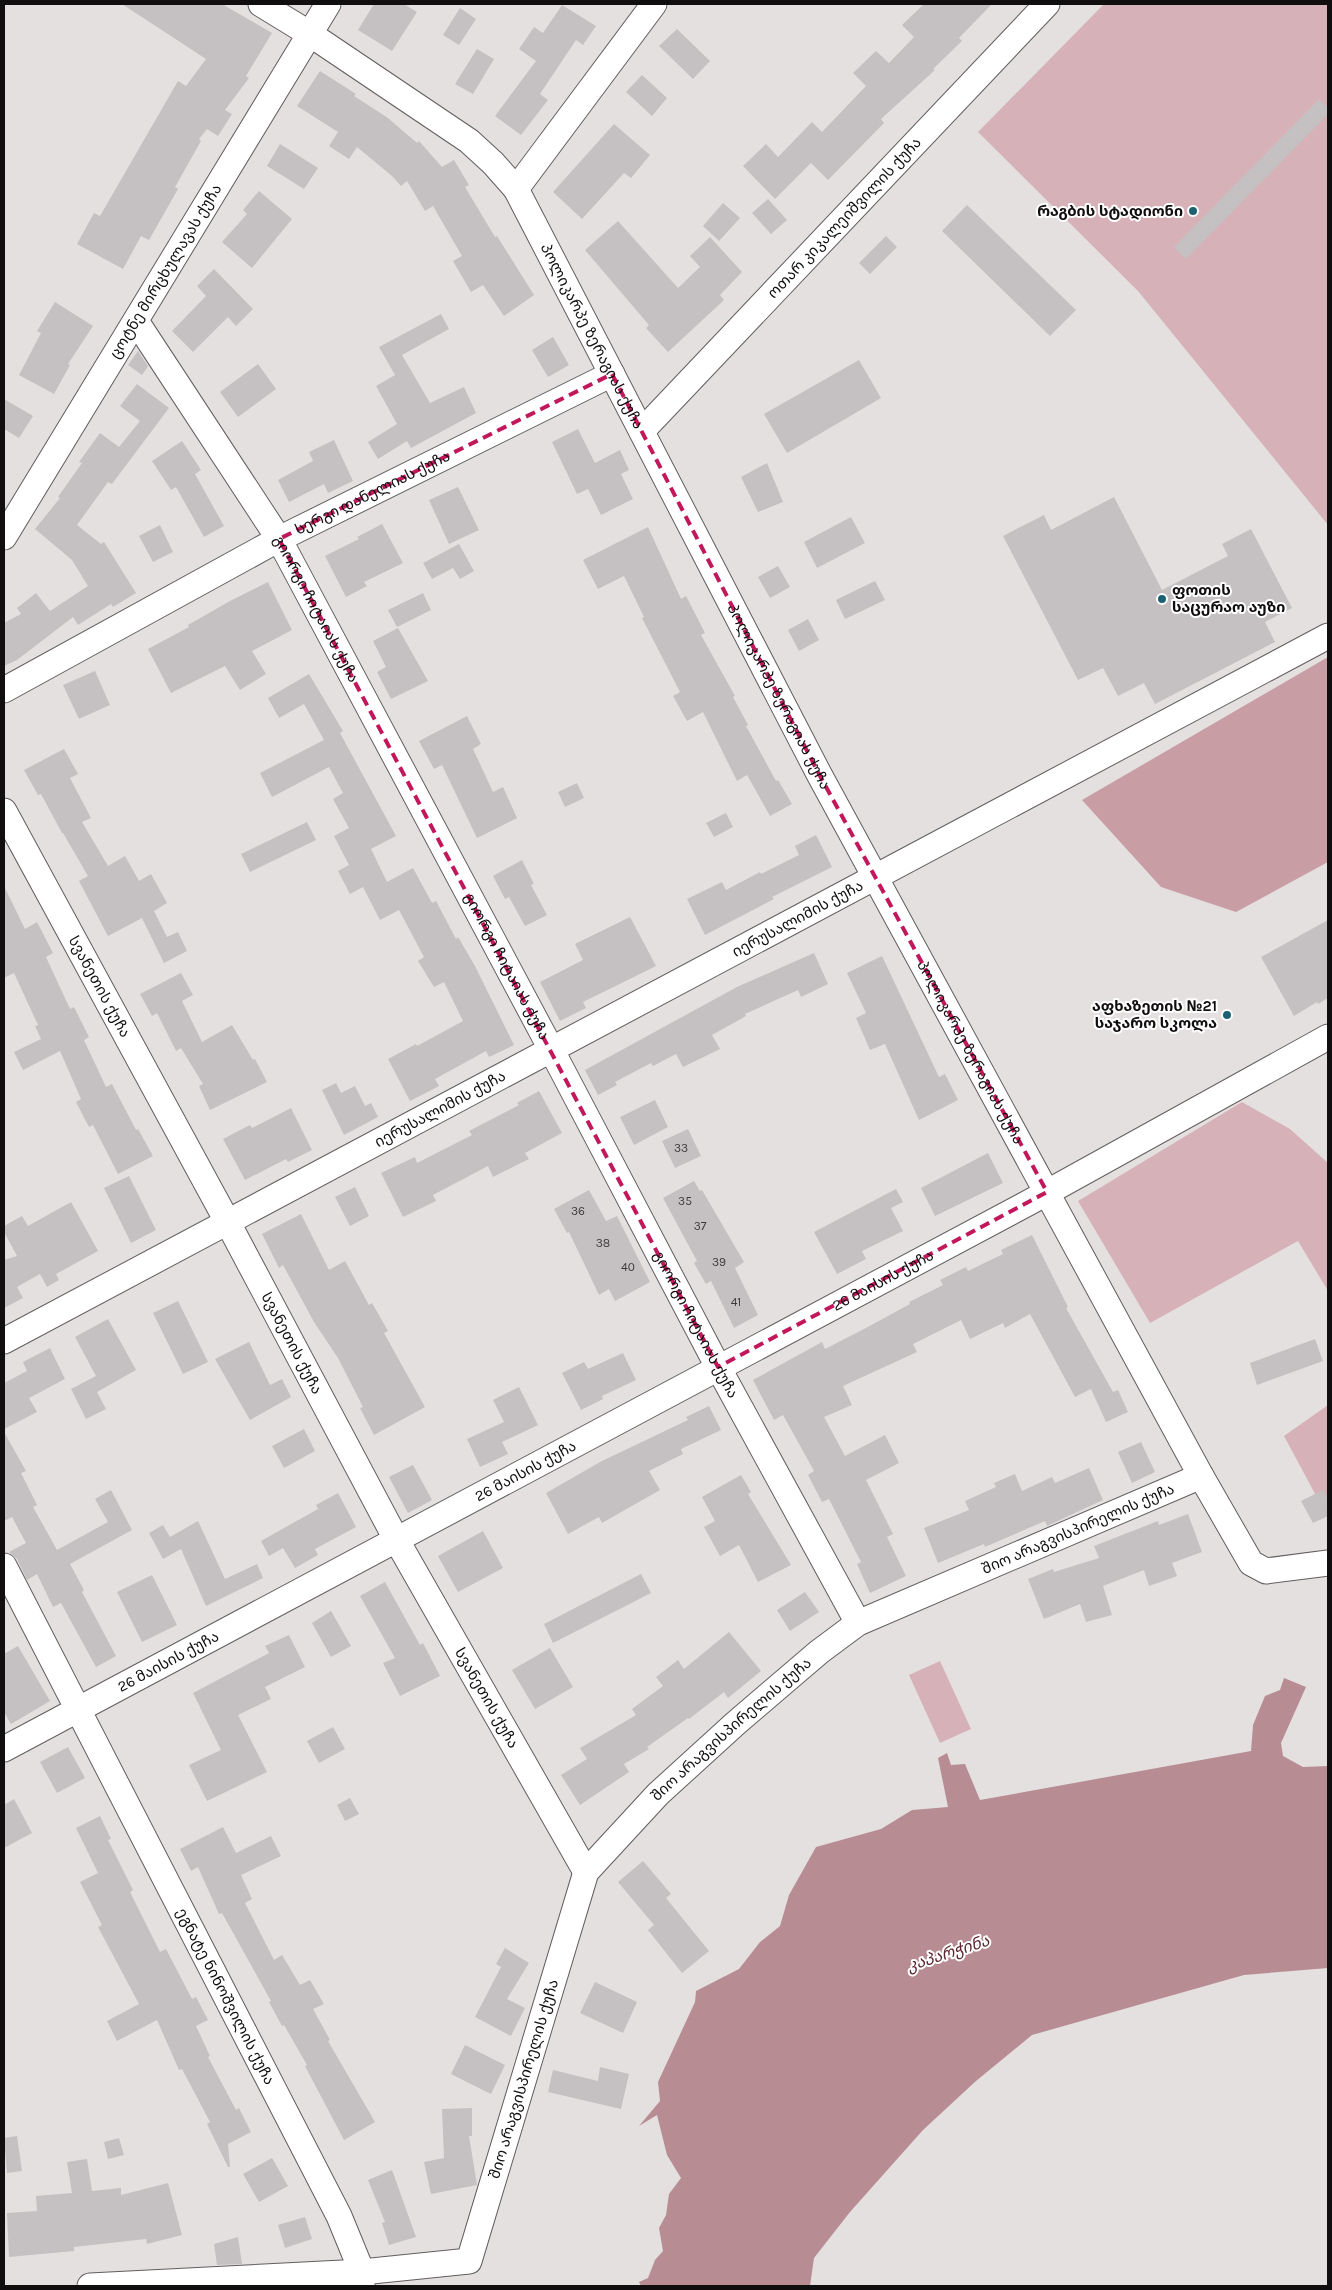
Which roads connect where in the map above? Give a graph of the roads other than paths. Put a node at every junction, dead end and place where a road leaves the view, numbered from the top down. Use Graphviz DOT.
graph roads {
  1 [pos="261,4"];
  2 [pos="328,4"];
  3 [pos="654,4"];
  4 [pos="1047,4"];
  5 [pos="310,34"];
  6 [pos="516,189"];
  7 [pos="136,321"];
  8 [pos="612,374"];
  9 [pos="642,431"];
  10 [pos="4,537"];
  11 [pos="279,539"];
  12 [pos="1328,636"];
  13 [pos="4,690"];
  14 [pos="4,812"];
  15 [pos="875,877"];
  16 [pos="1328,1037"];
  17 [pos="551,1049"];
  18 [pos="1047,1192"];
  19 [pos="227,1221"];
  20 [pos="4,1340"];
  21 [pos="718,1367"];
  22 [pos="1201,1476"];
  23 [pos="396,1539"];
  24 [pos="1328,1563"];
  25 [pos="4,1566"];
  26 [pos="858,1623"];
  27 [pos="79,1708"];
  28 [pos="4,1749"];
  29 [pos="586,1872"];
  30 [pos="362,2279"];
  31 [pos="90,2286"];
  1 -- 5 [label="street, პოლიკარპე ზერაგიას ქუჩა"];
  2 -- 5 [label="street, ცოტნე მირცხულავას ქუჩა"];
  3 -- 6 [label="street"];
  4 -- 9 [label="street, ოთარ კიკალეიშვილის ქუჩა"];
  5 -- 6 [label="street, პოლიკარპე ზერაგიას ქუჩა"];
  5 -- 7 [label="street, ცოტნე მირცხულავას ქუჩა"];
  6 -- 8 [label="street, პოლიკარპე ზერაგიას ქუჩა"];
  7 -- 10 [label="street, ცოტნე მირცხულავას ქუჩა"];
  7 -- 11 [label="street, გიორგი ჩიტაიას ქუჩა"];
  8 -- 9 [label="street, პოლიკარპე ზერაგიას ქუჩა"];
  8 -- 11 [label="street, სერგი დანელიას ქუჩა"];
  9 -- 15 [label="street, პოლიკარპე ზერაგიას ქუჩა"];
  11 -- 13 [label="street, სერგი დანელიას ქუჩა"];
  11 -- 17 [label="street, გიორგი ჩიტაიას ქუჩა"];
  12 -- 15 [label="street, იერუსალიმის ქუჩა"];
  14 -- 19 [label="street, სვანეთის ქუჩა"];
  15 -- 17 [label="street, იერუსალიმის ქუჩა"];
  15 -- 18 [label="street, პოლიკარპე ზერაგიას ქუჩა"];
  16 -- 18 [label="street, 26 მაისის ქუჩა"];
  17 -- 19 [label="street, იერუსალიმის ქუჩა"];
  17 -- 21 [label="street, გიორგი ჩიტაიას ქუჩა"];
  18 -- 21 [label="street, 26 მაისის ქუჩა"];
  18 -- 22 [label="street, პოლიკარპე ზერაგიას ქუჩა"];
  19 -- 20 [label="street, იერუსალიმის ქუჩა"];
  19 -- 23 [label="street, სვანეთის ქუჩა"];
  21 -- 23 [label="street, 26 მაისის ქუჩა"];
  21 -- 26 [label="street, გიორგი ჩიტაიას ქუჩა"];
  22 -- 24 [label="street"];
  22 -- 26 [label="street, შიო არაგვისპირელის ქუჩა"];
  23 -- 27 [label="street, 26 მაისის ქუჩა"];
  23 -- 29 [label="street, სვანეთის ქუჩა"];
  25 -- 27 [label="street, ეგნატე ნინოშვილის ქუჩა"];
  26 -- 29 [label="street, შიო არაგვისპირელის ქუჩა"];
  27 -- 28 [label="street, 26 მაისის ქუჩა"];
  27 -- 30 [label="street, ეგნატე ნინოშვილის ქუჩა"];
  29 -- 30 [label="street, შიო არაგვისპირელის ქუჩა"];
  30 -- 31 [label="street"];
}
